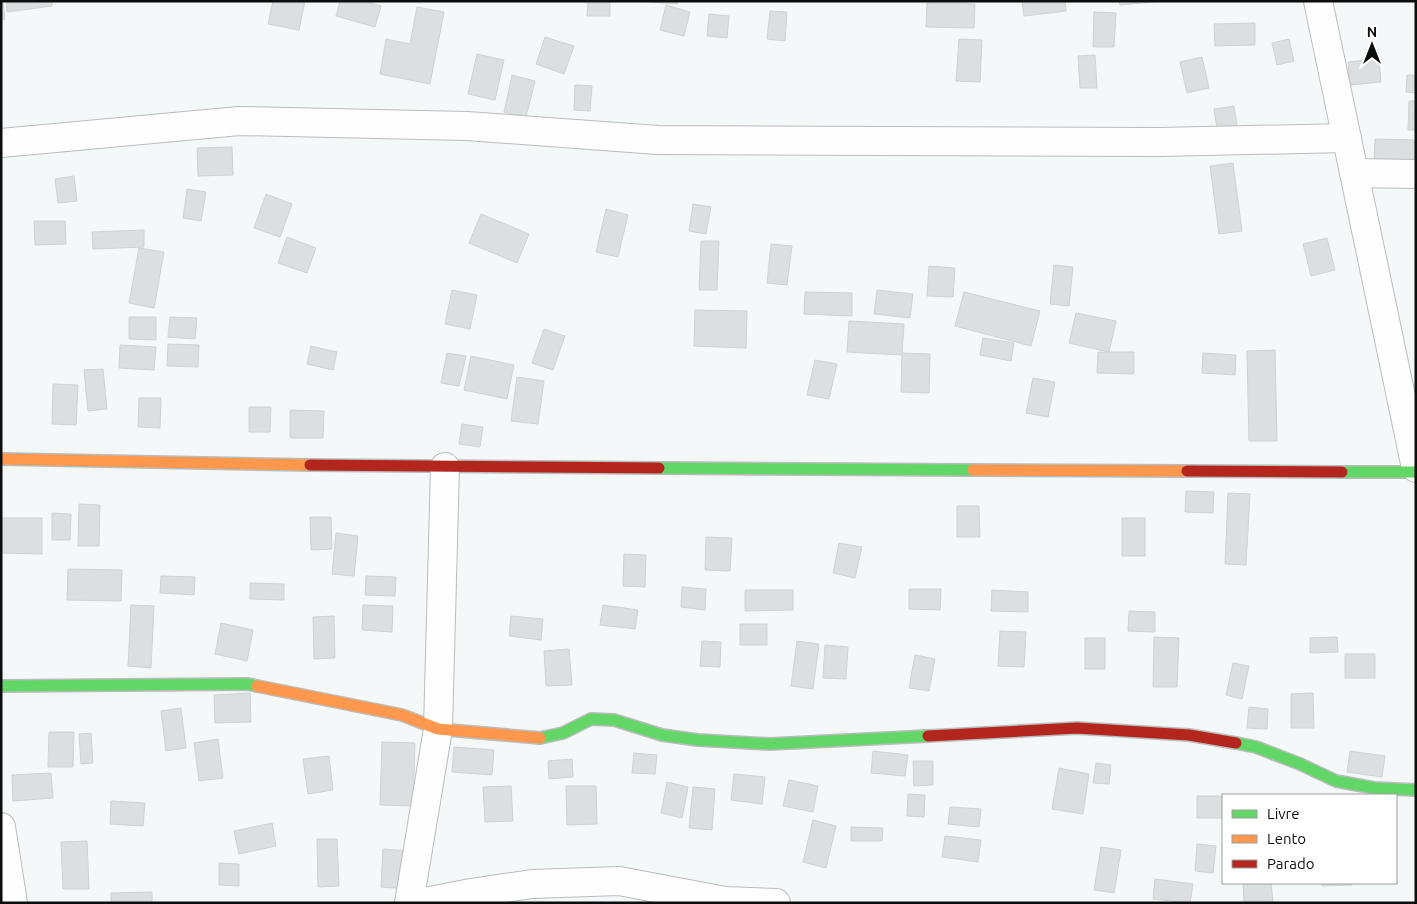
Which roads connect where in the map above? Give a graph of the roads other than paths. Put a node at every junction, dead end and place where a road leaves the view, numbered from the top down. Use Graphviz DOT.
graph roads {
  1 [pos="1318,1"];
  2 [pos="1347,138"];
  3 [pos="1,143"];
  4 [pos="1354,173"];
  5 [pos="1416,174"];
  6 [pos="1,459"];
  7 [pos="445,467"];
  8 [pos="1416,468"];
  9 [pos="1416,472"];
  10 [pos="1,686"];
  11 [pos="438,729"];
  12 [pos="1416,790"];
  13 [pos="1,827"];
  14 [pos="13,903"];
  15 [pos="409,903"];
  16 [pos="420,903"];
  17 [pos="776,903"];
  1 -- 2 [label="street"];
  2 -- 3 [label="street"];
  2 -- 4 [label="street"];
  4 -- 5 [label="street"];
  4 -- 8 [label="street"];
  6 -- 7 [label="street"];
  7 -- 9 [label="street"];
  7 -- 11 [label="street"];
  10 -- 11 [label="street"];
  11 -- 12 [label="street"];
  11 -- 15 [label="street"];
  13 -- 14 [label="street"];
  16 -- 17 [label="street"];
}
